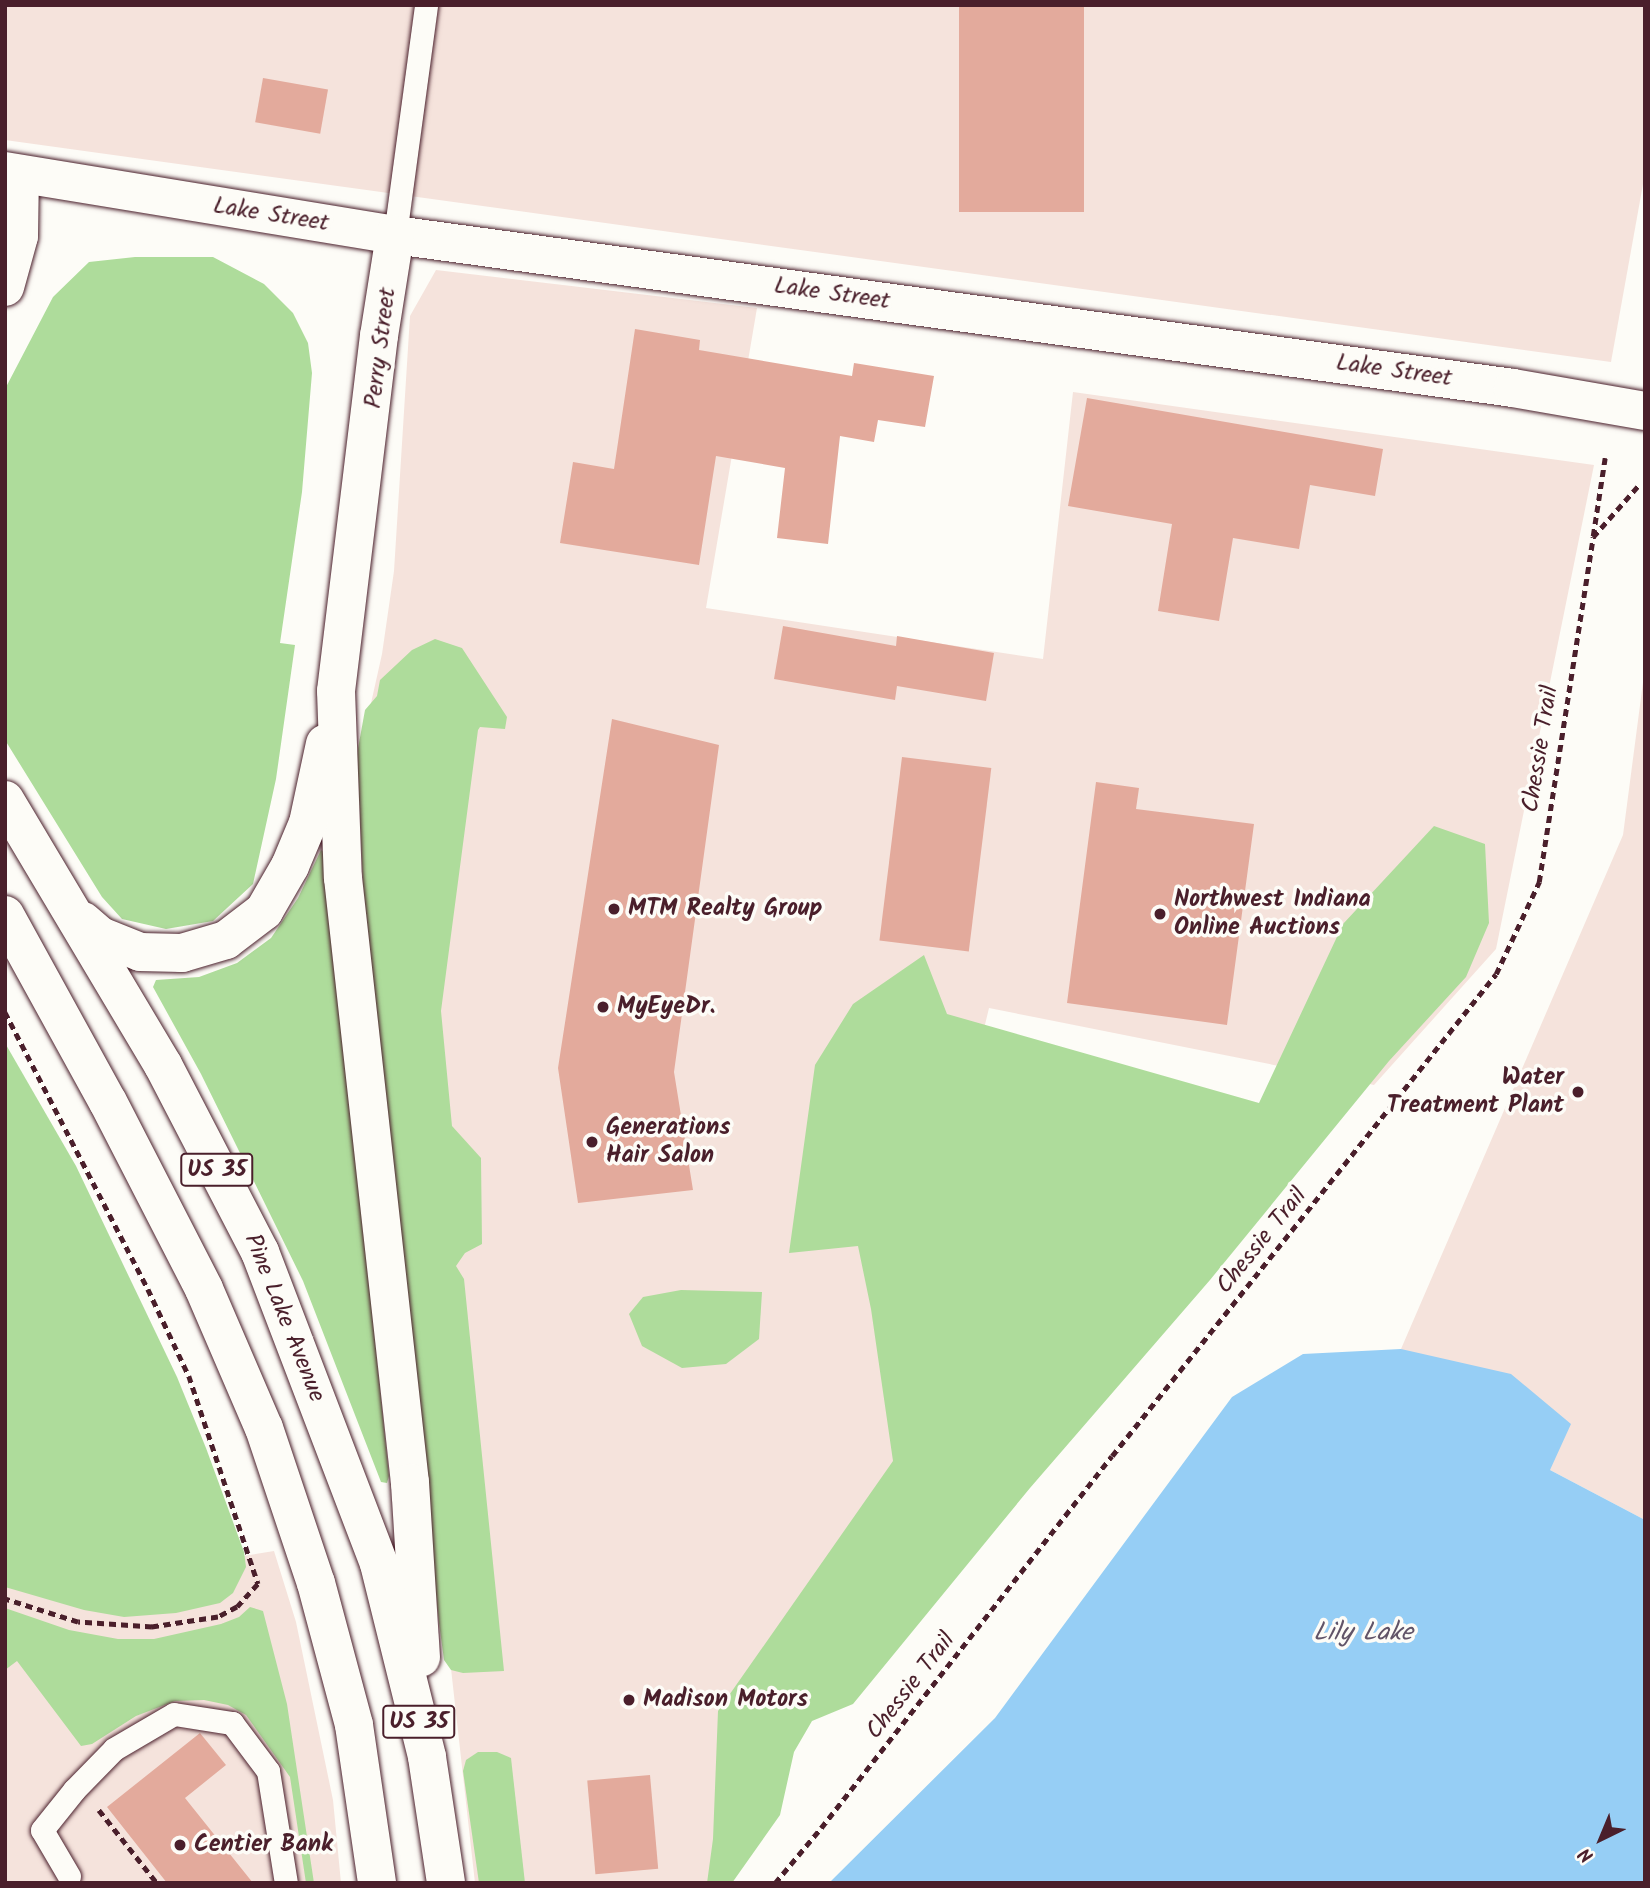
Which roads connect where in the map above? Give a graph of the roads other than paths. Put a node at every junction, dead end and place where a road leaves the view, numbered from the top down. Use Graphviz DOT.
graph roads {
  1 [pos="426,5"];
  2 [pos="13,172"];
  3 [pos="395,235"];
  4 [pos="5,287"];
  5 [pos="1645,411"];
  6 [pos="336,691"];
  7 [pos="5,800"];
  8 [pos="76,914"];
  9 [pos="5,915"];
  10 [pos="427,1757"];
  11 [pos="69,1876"];
  12 [pos="286,1883"];
  13 [pos="377,1883"];
  14 [pos="446,1883"];
  1 -- 3 [label="lane, Perry Street"];
  2 -- 3 [label="main road, Lake Street"];
  2 -- 4 [label="main road"];
  3 -- 5 [label="main road, Lake Street"];
  3 -- 6 [label="main road, Perry Street"];
  6 -- 8 [label="main road"];
  6 -- 10 [label="main road"];
  7 -- 8 [label="main road, Pine Lake Avenue / US 35"];
  8 -- 10 [label="main road, Pine Lake Avenue / US 35"];
  9 -- 13 [label="main road, US 35"];
  10 -- 14 [label="main road, Pine Lake Avenue / US 35"];
  11 -- 12 [label="lane"];
}
